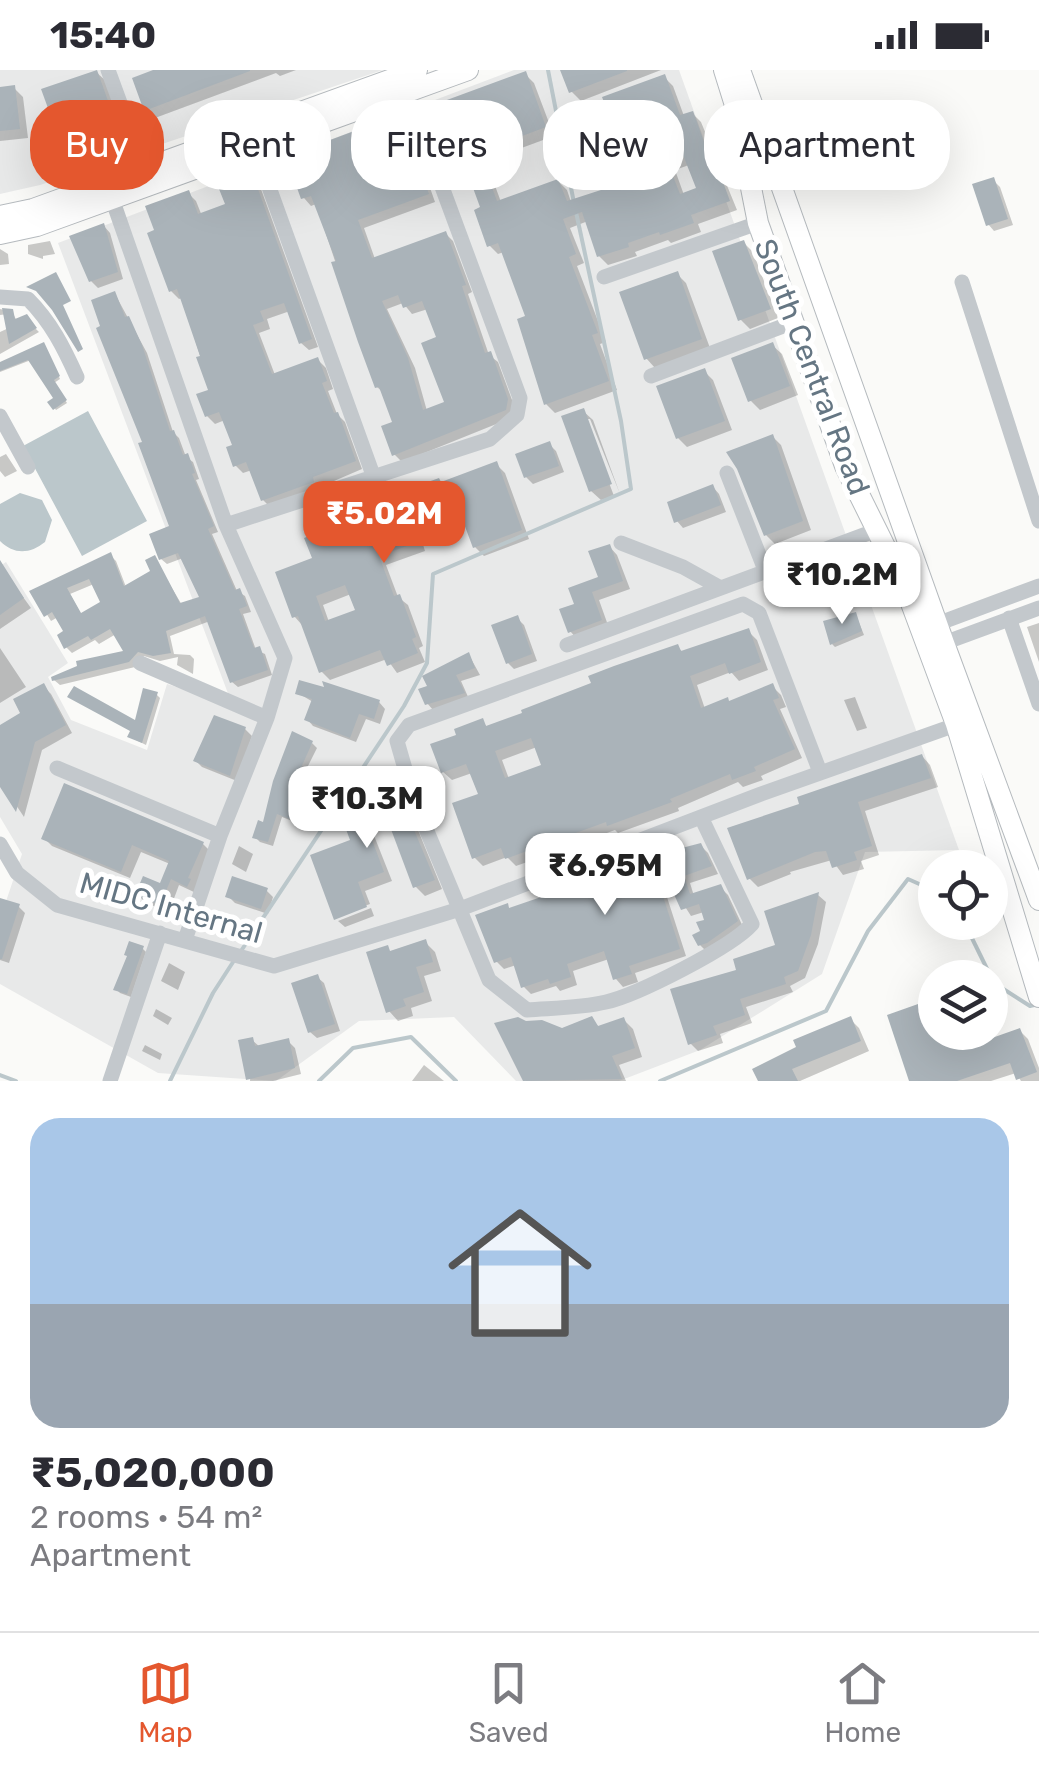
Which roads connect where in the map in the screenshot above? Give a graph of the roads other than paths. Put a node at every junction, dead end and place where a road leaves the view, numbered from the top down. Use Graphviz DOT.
graph roads {
  1 [pos="108,70"];
  2 [pos="468,70"];
  3 [pos="724,70"];
  4 [pos="740,70"];
  5 [pos="418,78"];
  6 [pos="119,100"];
  7 [pos="331,110"];
  8 [pos="109,190"];
  9 [pos="270,190"];
  10 [pos="0,216"];
  11 [pos="758,223"];
  12 [pos="0,234"];
  13 [pos="604,278"];
  14 [pos="962,282"];
  15 [pos="0,297"];
  16 [pos="794,322"];
  17 [pos="651,376"];
  18 [pos="77,377"];
  19 [pos="0,416"];
  20 [pos="28,467"];
  21 [pos="727,473"];
  22 [pos="372,476"];
  23 [pos="1039,521"];
  24 [pos="226,524"];
  25 [pos="877,530"];
  26 [pos="621,543"];
  27 [pos="765,570"];
  28 [pos="1039,586"];
  29 [pos="719,588"];
  30 [pos="1039,608"];
  31 [pos="1009,618"];
  32 [pos="940,634"];
  33 [pos="568,645"];
  34 [pos="140,663"];
  35 [pos="1039,704"];
  36 [pos="267,718"];
  37 [pos="964,722"];
  38 [pos="57,768"];
  39 [pos="820,772"];
  40 [pos="701,817"];
  41 [pos="220,836"];
  42 [pos="0,844"];
  43 [pos="1039,900"];
  44 [pos="460,909"];
  45 [pos="160,933"];
  46 [pos="185,940"];
  47 [pos="1039,996"];
  48 [pos="110,1081"];
  1 -- 6 [label="street"];
  2 -- 5 [label="main road"];
  3 -- 11 [label="main road, South Central Road"];
  4 -- 32 [label="main road, South Central Road"];
  5 -- 7 [label="main road"];
  5 -- 22 [label="street"];
  8 -- 10 [label="main road"];
  8 -- 12 [label="main road"];
  8 -- 24 [label="street"];
  9 -- 22 [label="street"];
  11 -- 13 [label="street"];
  11 -- 16 [label="main road, South Central Road"];
  14 -- 23 [label="street"];
  15 -- 18 [label="street"];
  16 -- 17 [label="street"];
  16 -- 25 [label="main road, South Central Road"];
  19 -- 20 [label="street"];
  21 -- 27 [label="street"];
  22 -- 24 [label="street"];
  24 -- 36 [label="street"];
  25 -- 27 [label="street"];
  25 -- 37 [label="main road, South Central Road"];
  26 -- 29 [label="street"];
  27 -- 29 [label="street"];
  28 -- 32 [label="street"];
  29 -- 33 [label="street"];
  30 -- 31 [label="street"];
  31 -- 32 [label="street"];
  31 -- 35 [label="street"];
  32 -- 37 [label="main road, South Central Road"];
  34 -- 36 [label="street"];
  36 -- 41 [label="street"];
  37 -- 39 [label="street, MIDC Internal"];
  37 -- 43 [label="main road, South Central Road"];
  37 -- 47 [label="main road, South Central Road"];
  38 -- 41 [label="street"];
  39 -- 40 [label="street, MIDC Internal"];
  39 -- 44 [label="street"];
  40 -- 44 [label="street, MIDC Internal"];
  40 -- 44 [label="street"];
  41 -- 46 [label="street"];
  42 -- 45 [label="street, MIDC Internal"];
  44 -- 46 [label="street, MIDC Internal"];
  45 -- 46 [label="street, MIDC Internal"];
  45 -- 48 [label="street"];
}
